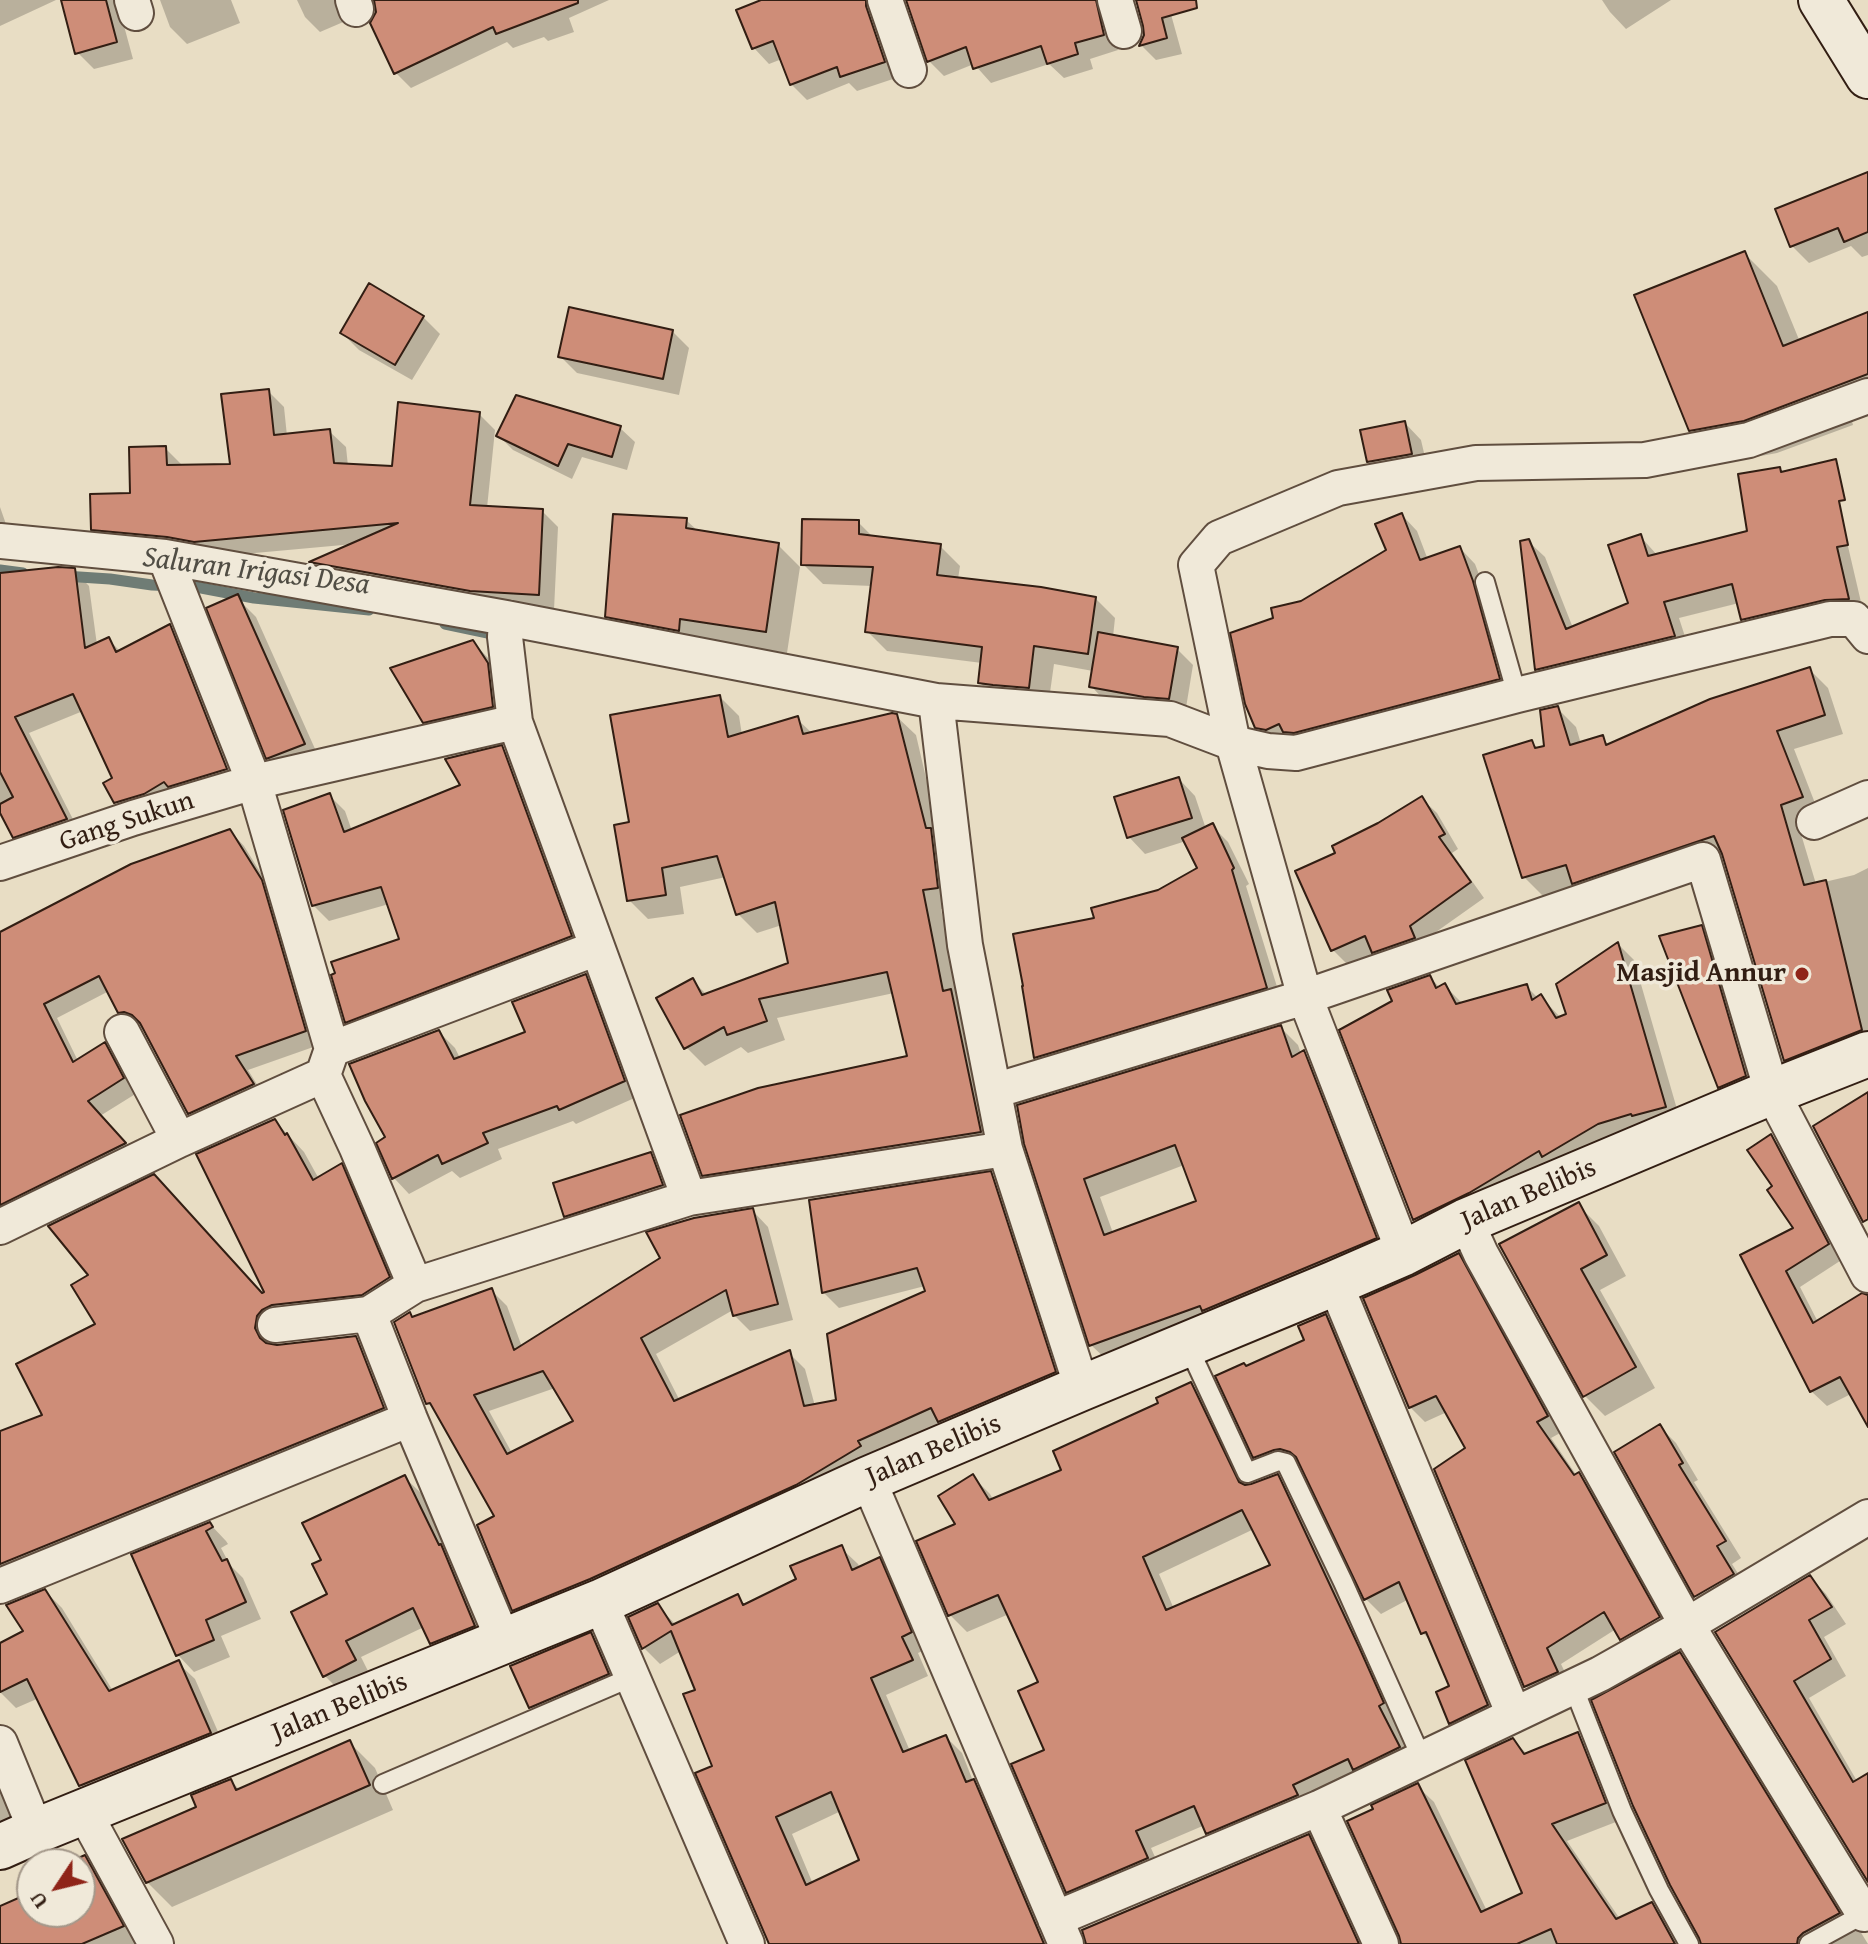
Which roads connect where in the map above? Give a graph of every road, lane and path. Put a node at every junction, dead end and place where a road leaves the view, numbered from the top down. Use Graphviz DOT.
graph roads {
  1 [pos="885,0"];
  2 [pos="1821,0"];
  3 [pos="909,70"];
  4 [pos="1868,76"];
  5 [pos="1868,396"];
  6 [pos="0,541"];
  7 [pos="165,557"];
  8 [pos="1485,582"];
  9 [pos="506,618"];
  10 [pos="1868,636"];
  11 [pos="1517,695"];
  12 [pos="936,701"];
  13 [pos="515,722"];
  14 [pos="1233,743"];
  15 [pos="254,782"];
  16 [pos="1868,798"];
  17 [pos="1814,822"];
  18 [pos="0,863"];
  19 [pos="597,948"];
  20 [pos="1305,997"];
  21 [pos="122,1032"];
  22 [pos="1868,1054"];
  23 [pos="327,1062"];
  24 [pos="994,1091"];
  25 [pos="1772,1092"];
  26 [pos="179,1140"];
  27 [pos="1005,1149"];
  28 [pos="689,1198"];
  29 [pos="1466,1221"];
  30 [pos="0,1227"];
  31 [pos="1404,1253"];
  32 [pos="1868,1275"];
  33 [pos="1335,1283"];
  34 [pos="415,1285"];
  35 [pos="369,1314"];
  36 [pos="275,1325"];
  37 [pos="1187,1344"];
  38 [pos="1082,1388"];
  39 [pos="410,1419"];
  40 [pos="868,1479"];
  41 [pos="1868,1517"];
  42 [pos="0,1586"];
  43 [pos="600,1602"];
  44 [pos="1687,1625"];
  45 [pos="504,1642"];
  46 [pos="632,1677"];
  47 [pos="1573,1686"];
  48 [pos="1514,1715"];
  49 [pos="0,1743"];
  50 [pos="1422,1759"];
  51 [pos="383,1784"];
  52 [pos="1319,1808"];
  53 [pos="84,1812"];
  54 [pos="18,1839"];
  55 [pos="1864,1914"];
  56 [pos="1060,1932"];
  57 [pos="156,1944"];
  58 [pos="747,1944"];
  59 [pos="1381,1944"];
  60 [pos="1689,1944"];
  61 [pos="1809,1944"];
  1 -- 3 [label="street"];
  2 -- 4 [label="street"];
  5 -- 14 [label="street"];
  6 -- 7 [label="street"];
  7 -- 9 [label="street"];
  7 -- 15 [label="street"];
  8 -- 11 [label="lane"];
  9 -- 12 [label="street"];
  9 -- 13 [label="street"];
  10 -- 11 [label="street"];
  11 -- 14 [label="street"];
  12 -- 14 [label="street"];
  12 -- 24 [label="street"];
  13 -- 15 [label="street, Gang Sukun"];
  13 -- 19 [label="street"];
  14 -- 20 [label="street"];
  15 -- 18 [label="street, Gang Sukun"];
  15 -- 23 [label="street"];
  16 -- 17 [label="street"];
  19 -- 23 [label="street"];
  19 -- 28 [label="street"];
  20 -- 24 [label="street"];
  20 -- 25 [label="street"];
  20 -- 31 [label="street"];
  21 -- 26 [label="street"];
  22 -- 25 [label="street, Jalan Belibis"];
  23 -- 26 [label="street"];
  23 -- 34 [label="street"];
  24 -- 27 [label="street"];
  25 -- 29 [label="street, Jalan Belibis"];
  25 -- 32 [label="street"];
  26 -- 30 [label="street"];
  27 -- 28 [label="street"];
  27 -- 38 [label="street"];
  28 -- 34 [label="street"];
  29 -- 31 [label="street, Jalan Belibis"];
  29 -- 44 [label="street"];
  31 -- 33 [label="street, Jalan Belibis"];
  33 -- 37 [label="street, Jalan Belibis"];
  33 -- 48 [label="street"];
  34 -- 35 [label="street"];
  35 -- 36 [label="street"];
  35 -- 39 [label="street"];
  37 -- 38 [label="street, Jalan Belibis"];
  37 -- 50 [label="lane"];
  38 -- 40 [label="street, Jalan Belibis"];
  39 -- 42 [label="street"];
  39 -- 45 [label="street"];
  40 -- 43 [label="street, Jalan Belibis"];
  40 -- 56 [label="street"];
  41 -- 44 [label="street"];
  43 -- 45 [label="street, Jalan Belibis"];
  43 -- 46 [label="street"];
  44 -- 47 [label="street"];
  44 -- 55 [label="street"];
  45 -- 53 [label="street, Jalan Belibis"];
  46 -- 51 [label="lane"];
  46 -- 58 [label="street"];
  47 -- 48 [label="street"];
  47 -- 60 [label="lane"];
  48 -- 50 [label="street"];
  49 -- 54 [label="street"];
  50 -- 52 [label="street"];
  52 -- 56 [label="street"];
  52 -- 59 [label="street"];
  53 -- 54 [label="street, Jalan Belibis"];
  53 -- 57 [label="street"];
  55 -- 61 [label="lane"];
}
